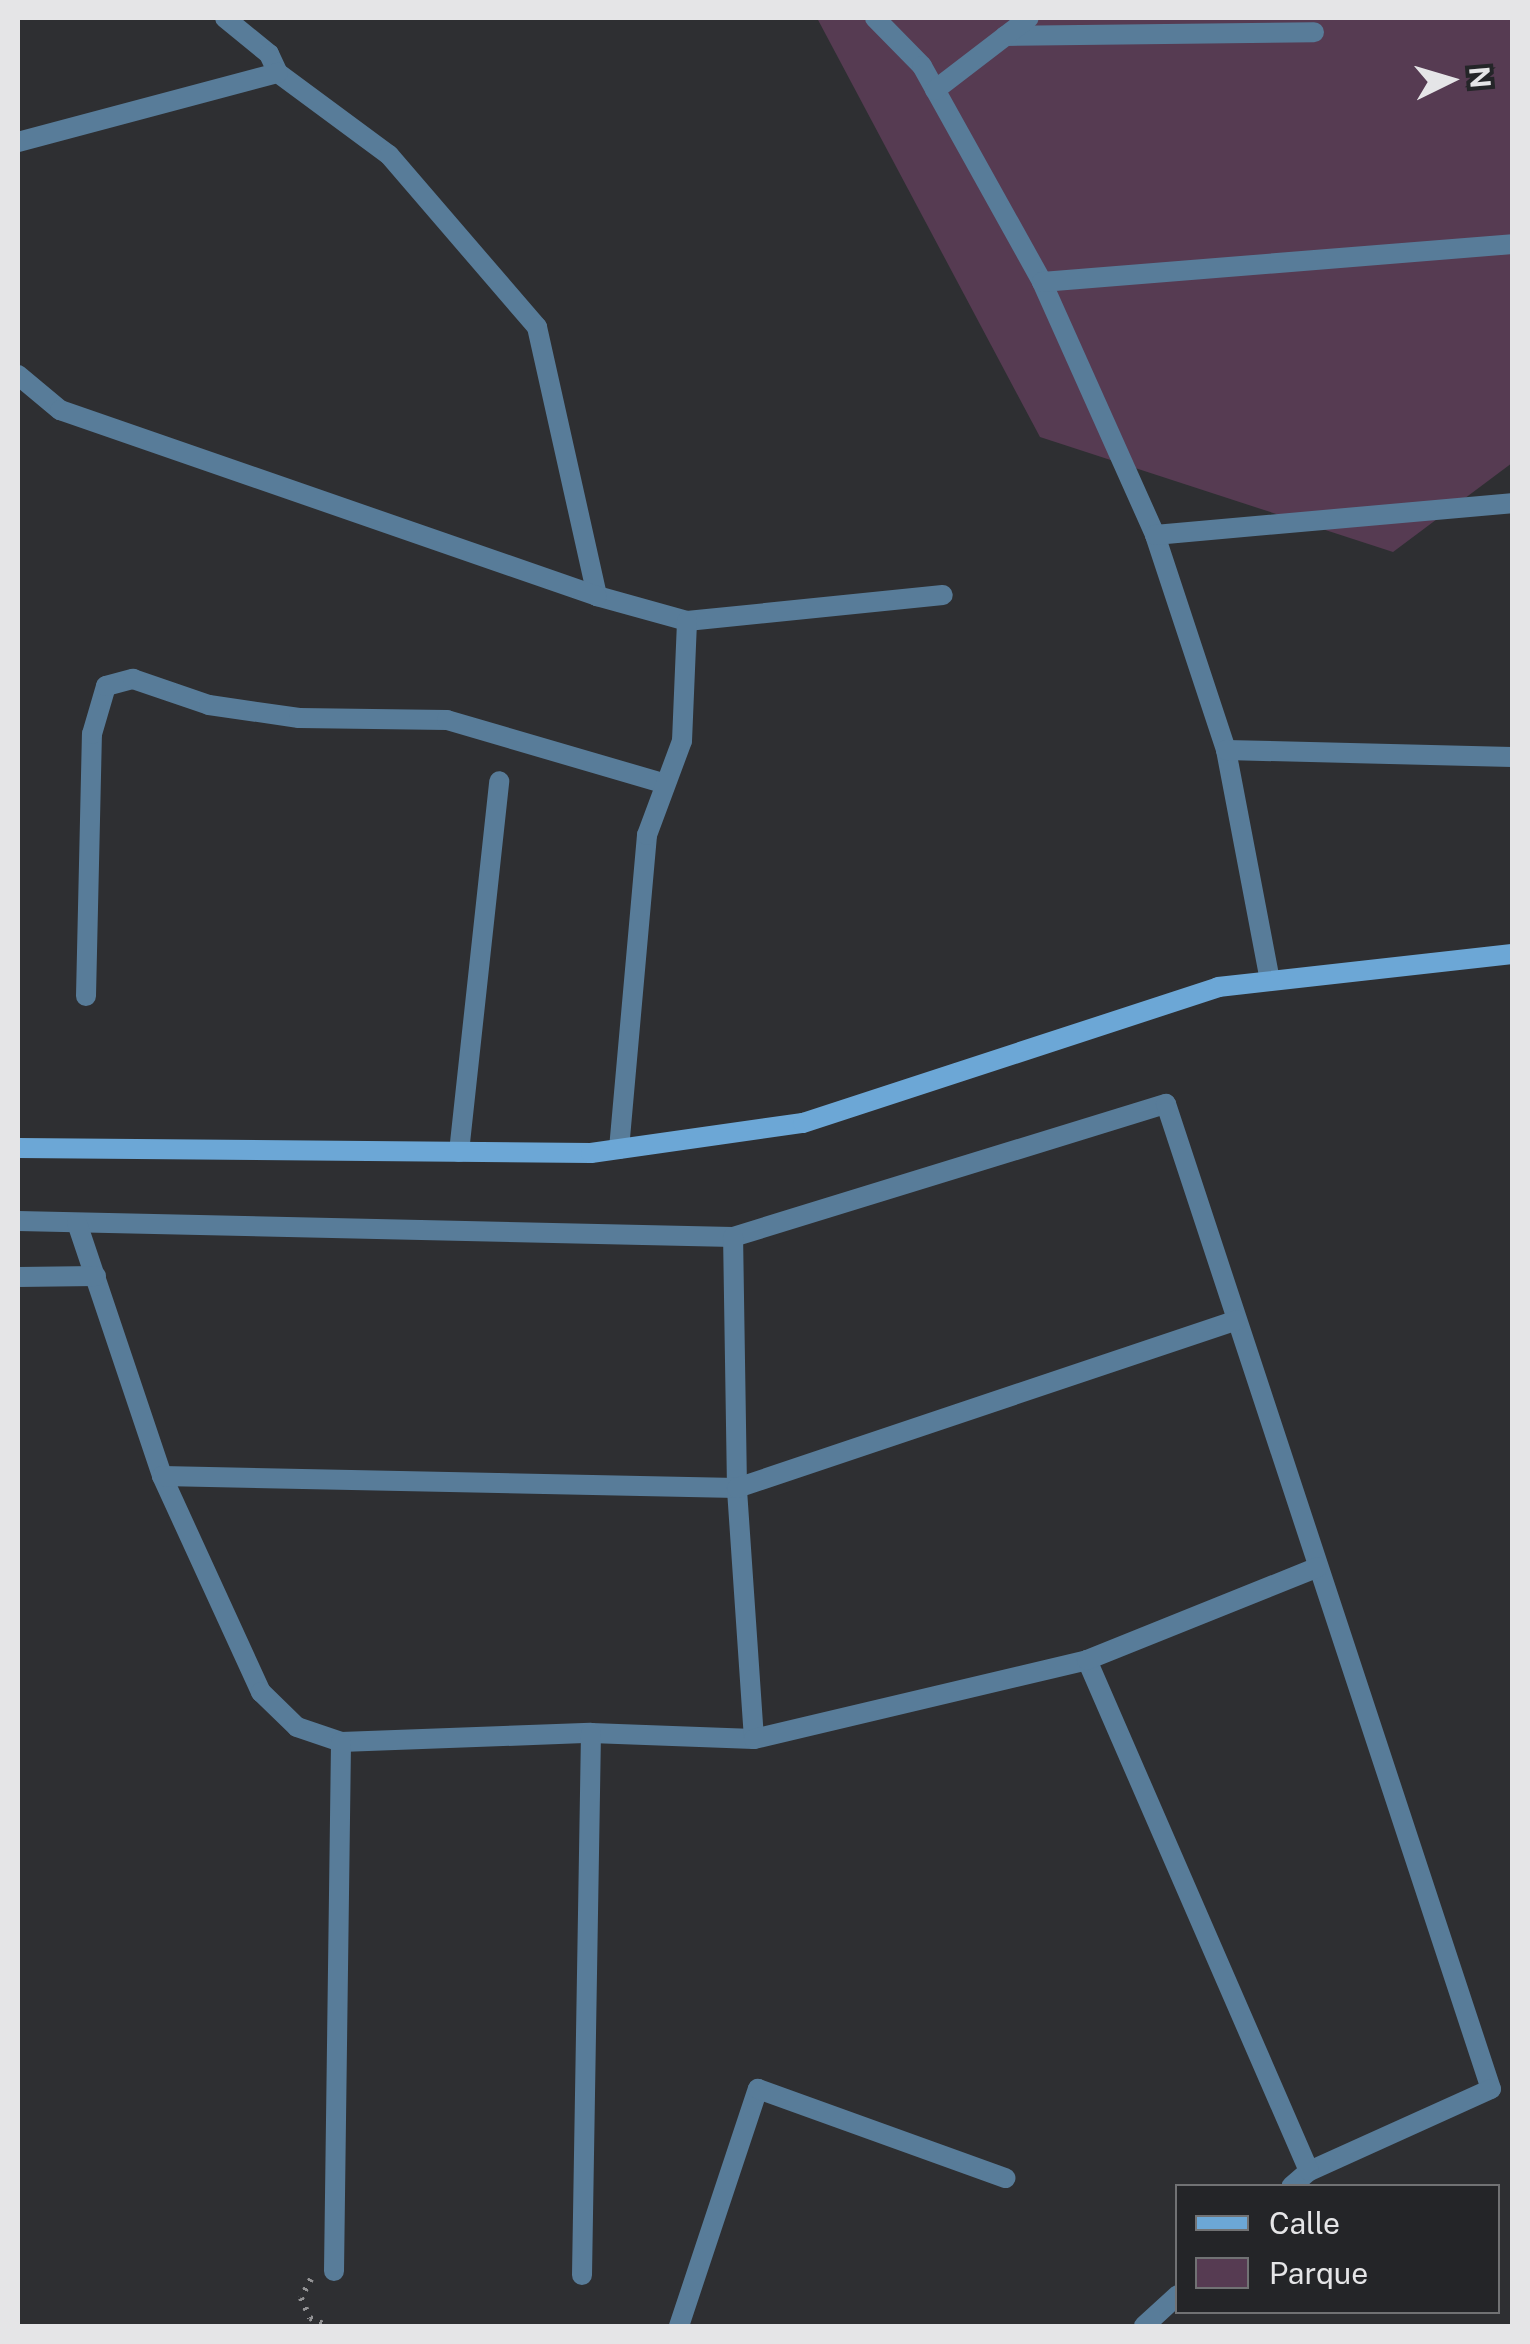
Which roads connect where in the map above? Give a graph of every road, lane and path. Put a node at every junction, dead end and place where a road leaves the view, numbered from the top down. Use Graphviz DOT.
graph roads {
  1 [pos="225,18"];
  2 [pos="875,18"];
  3 [pos="1029,18"];
  4 [pos="1314,32"];
  5 [pos="1005,36"];
  6 [pos="278,74"];
  7 [pos="935,90"];
  8 [pos="18,142"];
  9 [pos="1512,244"];
  10 [pos="1042,282"];
  11 [pos="18,376"];
  12 [pos="1512,503"];
  13 [pos="1154,535"];
  14 [pos="944,594"];
  15 [pos="597,596"];
  16 [pos="687,621"];
  17 [pos="1226,750"];
  18 [pos="1512,758"];
  19 [pos="498,781"];
  20 [pos="663,783"];
  21 [pos="1512,954"];
  22 [pos="1270,980"];
  23 [pos="86,996"];
  24 [pos="18,1148"];
  25 [pos="619,1149"];
  26 [pos="459,1152"];
  27 [pos="18,1221"];
  28 [pos="76,1222"];
  29 [pos="733,1237"];
  30 [pos="18,1276"];
  31 [pos="96,1276"];
  32 [pos="1237,1320"];
  33 [pos="162,1476"];
  34 [pos="737,1488"];
  35 [pos="1318,1566"];
  36 [pos="1087,1660"];
  37 [pos="591,1733"];
  38 [pos="754,1739"];
  39 [pos="341,1742"];
  40 [pos="1308,2171"];
  41 [pos="1005,2178"];
  42 [pos="1294,2184"];
  43 [pos="334,2271"];
  44 [pos="582,2274"];
  45 [pos="1175,2298"];
  46 [pos="328,2326"];
  47 [pos="680,2326"];
  48 [pos="1144,2326"];
  1 -- 6 [label="street"];
  2 -- 7 [label="street"];
  3 -- 5 [label="street"];
  4 -- 5 [label="street"];
  5 -- 7 [label="street"];
  6 -- 8 [label="street"];
  6 -- 15 [label="street"];
  7 -- 10 [label="street"];
  9 -- 10 [label="street"];
  10 -- 13 [label="street"];
  11 -- 15 [label="street"];
  12 -- 13 [label="street"];
  13 -- 17 [label="street"];
  14 -- 16 [label="street"];
  15 -- 16 [label="street"];
  16 -- 20 [label="street"];
  17 -- 18 [label="street"];
  17 -- 22 [label="street"];
  19 -- 26 [label="street"];
  20 -- 23 [label="street"];
  20 -- 25 [label="street"];
  21 -- 22 [label="main road"];
  22 -- 25 [label="main road"];
  24 -- 26 [label="main road"];
  25 -- 26 [label="main road"];
  27 -- 28 [label="street"];
  28 -- 29 [label="street"];
  28 -- 31 [label="street"];
  29 -- 32 [label="street"];
  29 -- 34 [label="street"];
  30 -- 31 [label="street"];
  31 -- 33 [label="street"];
  32 -- 34 [label="street"];
  32 -- 35 [label="street"];
  33 -- 34 [label="street"];
  33 -- 39 [label="street"];
  34 -- 38 [label="street"];
  35 -- 36 [label="street"];
  35 -- 40 [label="street"];
  36 -- 38 [label="street"];
  36 -- 40 [label="street"];
  37 -- 38 [label="street"];
  37 -- 39 [label="street"];
  37 -- 44 [label="street"];
  39 -- 43 [label="street"];
  40 -- 42 [label="street"];
  41 -- 47 [label="street"];
  43 -- 46 [label="path"];
  45 -- 48 [label="street"];
}
